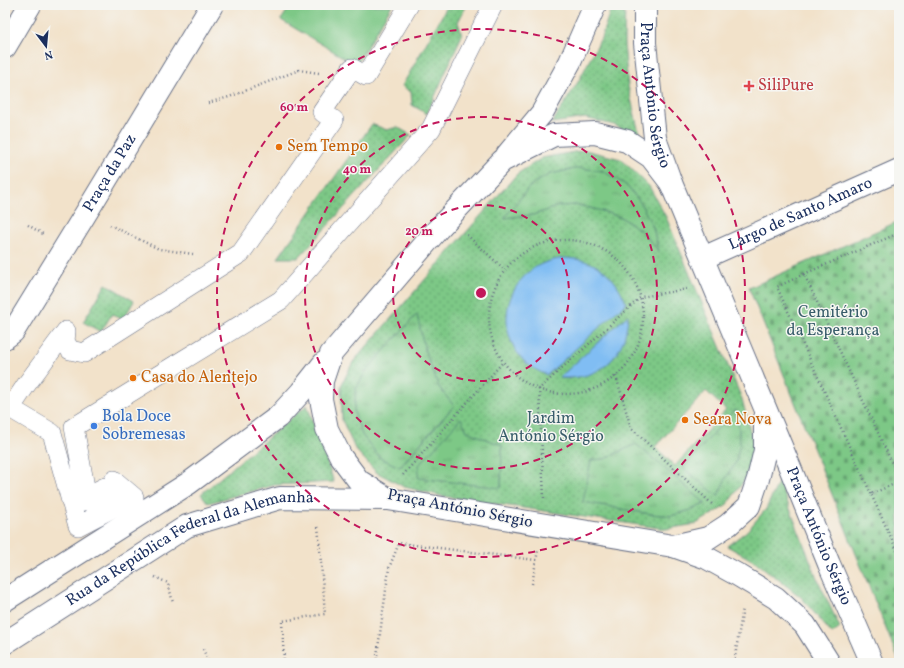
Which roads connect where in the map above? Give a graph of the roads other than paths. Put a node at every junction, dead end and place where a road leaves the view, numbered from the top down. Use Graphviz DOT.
graph roads {
  1 [pos="30,5"];
  2 [pos="212,5"];
  3 [pos="409,5"];
  4 [pos="493,5"];
  5 [pos="595,5"];
  6 [pos="645,5"];
  7 [pos="5,47"];
  8 [pos="502,161"];
  9 [pos="899,170"];
  10 [pos="671,183"];
  11 [pos="703,258"];
  12 [pos="5,338"];
  13 [pos="331,354"];
  14 [pos="765,409"];
  15 [pos="388,499"];
  16 [pos="673,546"];
  17 [pos="5,600"];
  18 [pos="5,643"];
  19 [pos="829,663"];
  20 [pos="872,663"];
  1 -- 7 [label="street"];
  2 -- 12 [label="street, Praça da Paz"];
  3 -- 4 [label="street"];
  5 -- 8 [label="street, Praça António Sérgio"];
  6 -- 10 [label="street, Praça António Sérgio"];
  8 -- 10 [label="street, Praça António Sérgio"];
  8 -- 13 [label="street, Praça António Sérgio"];
  9 -- 11 [label="street, Largo de Santo Amaro"];
  10 -- 11 [label="street, Praça António Sérgio"];
  11 -- 14 [label="street, Praça António Sérgio"];
  13 -- 15 [label="street, Praça António Sérgio"];
  13 -- 17 [label="street"];
  14 -- 16 [label="street, Praça António Sérgio"];
  14 -- 20 [label="street, Praça António Sérgio"];
  15 -- 16 [label="street, Praça António Sérgio"];
  15 -- 18 [label="street, Rua da República Federal da Alemanha"];
  16 -- 19 [label="street, Praça António Sérgio"];
}
